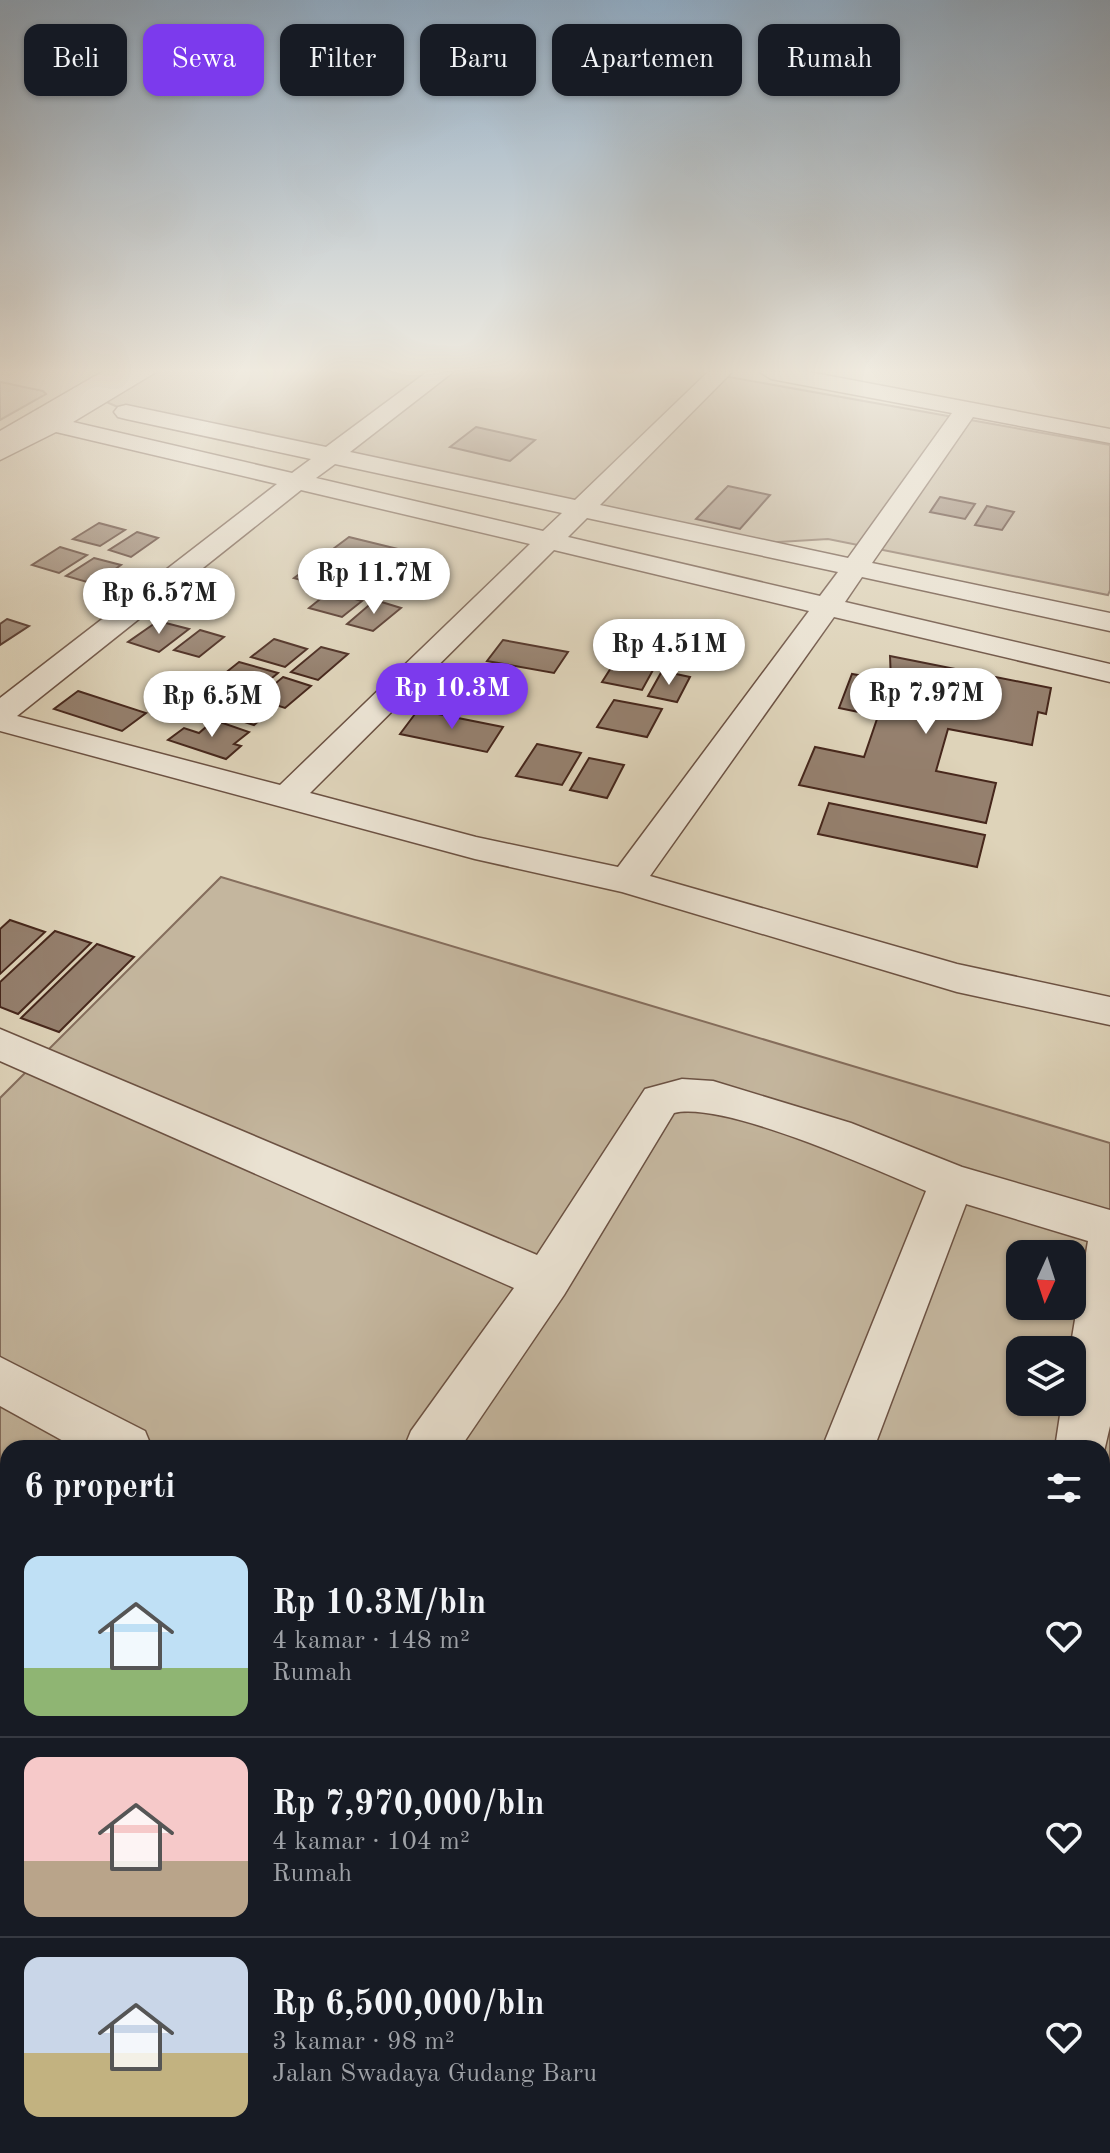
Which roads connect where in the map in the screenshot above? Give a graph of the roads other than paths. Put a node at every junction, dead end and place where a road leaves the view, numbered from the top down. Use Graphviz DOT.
graph roads {
  1 [pos="260,472"];
  2 [pos="308,472"];
  3 [pos="407,472"];
  4 [pos="619,472"];
  5 [pos="922,472"];
  6 [pos="297,481"];
  7 [pos="581,510"];
  8 [pos="549,541"];
  9 [pos="855,568"];
  10 [pos="827,606"];
  11 [pos="1110,622"];
  12 [pos="1110,673"];
  13 [pos="0,713"];
  14 [pos="0,721"];
  15 [pos="286,798"];
  16 [pos="627,881"];
  17 [pos="1110,1011"];
  18 [pos="0,1044"];
  19 [pos="952,1182"];
  20 [pos="1110,1229"];
  21 [pos="1110,1243"];
  22 [pos="547,1281"];
  23 [pos="0,1380"];
  24 [pos="111,1440"];
  25 [pos="436,1440"];
  26 [pos="851,1440"];
  27 [pos="1082,1440"];
  1 -- 6 [label="street"];
  2 -- 6 [label="street"];
  3 -- 7 [label="street"];
  4 -- 7 [label="street"];
  5 -- 9 [label="street"];
  6 -- 8 [label="street"];
  6 -- 13 [label="street"];
  7 -- 8 [label="street"];
  7 -- 9 [label="street"];
  8 -- 10 [label="street"];
  8 -- 15 [label="street"];
  9 -- 10 [label="street"];
  9 -- 11 [label="street"];
  10 -- 12 [label="street"];
  10 -- 16 [label="street"];
  14 -- 15 [label="street"];
  15 -- 16 [label="street"];
  16 -- 17 [label="street"];
  18 -- 22 [label="street"];
  19 -- 20 [label="street"];
  19 -- 22 [label="street"];
  19 -- 26 [label="street"];
  21 -- 27 [label="street"];
  22 -- 25 [label="street"];
  23 -- 24 [label="street"];
}
